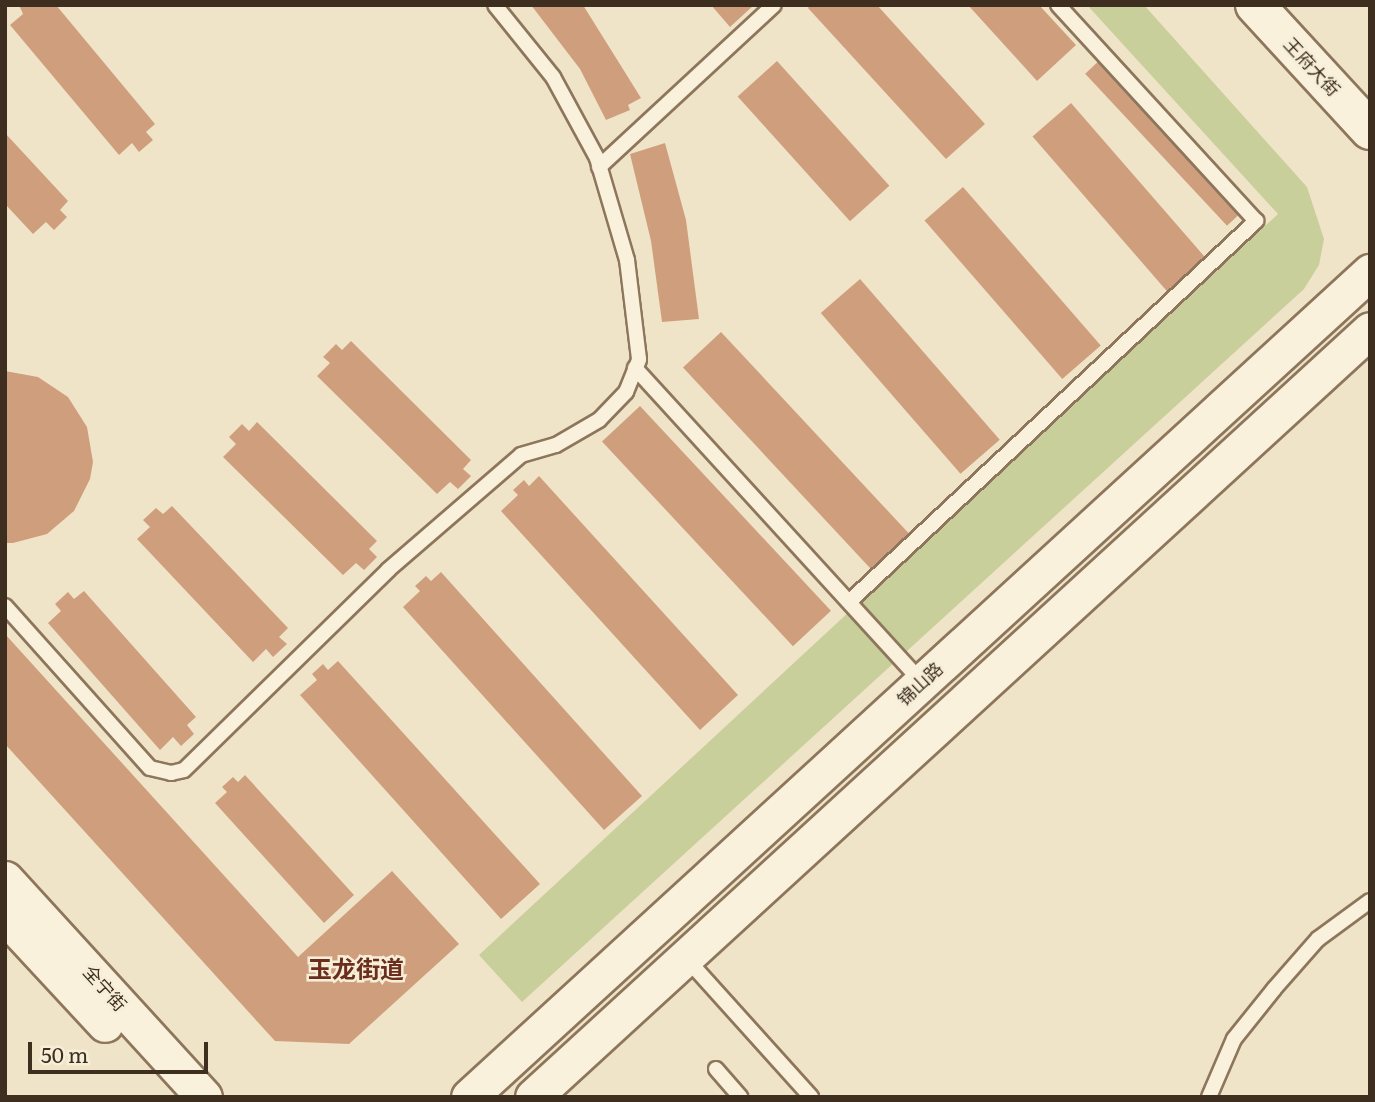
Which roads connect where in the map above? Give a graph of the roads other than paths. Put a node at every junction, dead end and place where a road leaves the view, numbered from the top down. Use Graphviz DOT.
graph roads {
  1 [pos="495,5"];
  2 [pos="774,5"];
  3 [pos="1058,5"];
  4 [pos="1255,5"];
  5 [pos="1370,130"];
  6 [pos="599,167"];
  7 [pos="1370,272"];
  8 [pos="1370,330"];
  9 [pos="635,368"];
  10 [pos="849,602"];
  11 [pos="5,606"];
  12 [pos="922,682"];
  13 [pos="5,879"];
  14 [pos="1370,901"];
  15 [pos="5,916"];
  16 [pos="685,957"];
  17 [pos="716,1069"];
  18 [pos="171,1097"];
  19 [pos="204,1097"];
  20 [pos="470,1097"];
  21 [pos="533,1097"];
  22 [pos="740,1097"];
  23 [pos="811,1097"];
  24 [pos="1209,1097"];
  1 -- 6 [label="lane"];
  2 -- 6 [label="lane"];
  3 -- 10 [label="lane"];
  4 -- 5 [label="main road, 王府大街"];
  6 -- 9 [label="lane"];
  7 -- 12 [label="street, 锦山路"];
  8 -- 16 [label="street"];
  9 -- 10 [label="lane"];
  9 -- 11 [label="lane"];
  10 -- 12 [label="lane"];
  12 -- 20 [label="street, 锦山路"];
  13 -- 19 [label="street, 全宁街"];
  14 -- 24 [label="lane"];
  15 -- 18 [label="street, 全宁街"];
  16 -- 21 [label="street"];
  16 -- 23 [label="lane"];
  17 -- 22 [label="lane"];
}
